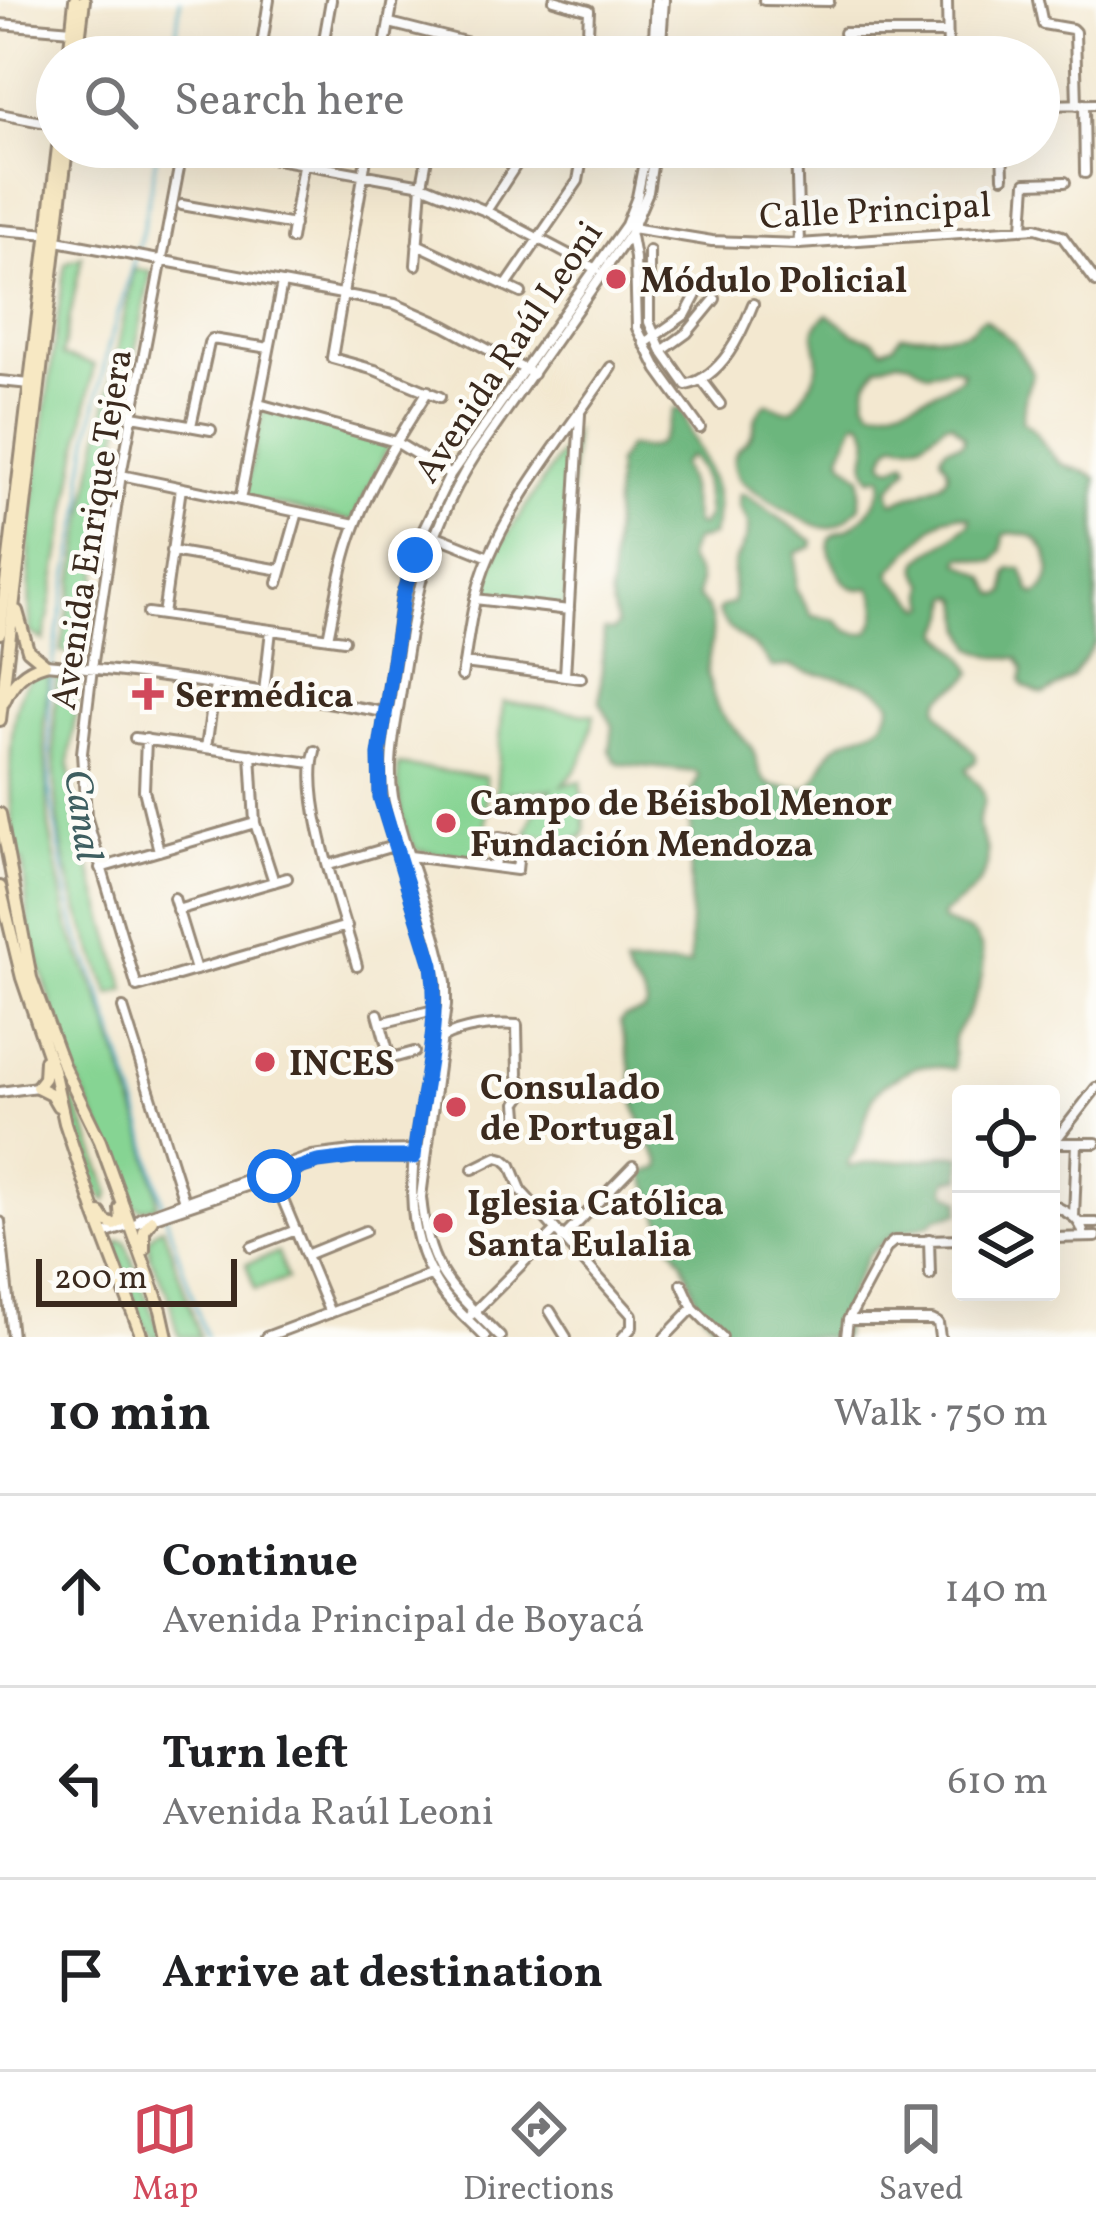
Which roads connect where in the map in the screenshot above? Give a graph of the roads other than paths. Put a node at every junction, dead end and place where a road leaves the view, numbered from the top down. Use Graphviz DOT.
graph roads {
  1 [pos="79,0"];
  2 [pos="269,0"];
  3 [pos="331,0"];
  4 [pos="393,0"];
  5 [pos="554,0"];
  6 [pos="660,0"];
  7 [pos="764,0"];
  8 [pos="946,0"];
  9 [pos="1038,0"];
  10 [pos="829,1"];
  11 [pos="389,23"];
  12 [pos="0,24"];
  13 [pos="72,30"];
  14 [pos="844,32"];
  15 [pos="947,33"];
  16 [pos="72,36"];
  17 [pos="75,36"];
  18 [pos="263,36"];
  19 [pos="325,36"];
  20 [pos="387,36"];
  21 [pos="441,36"];
  22 [pos="588,36"];
  23 [pos="657,36"];
  24 [pos="947,36"];
  25 [pos="1060,104"];
  26 [pos="1080,104"];
  27 [pos="1096,104"];
  28 [pos="0,114"];
  29 [pos="36,121"];
  30 [pos="57,168"];
  31 [pos="64,168"];
  32 [pos="179,168"];
  33 [pos="303,168"];
  34 [pos="326,168"];
  35 [pos="365,168"];
  36 [pos="425,168"];
  37 [pos="514,168"];
  38 [pos="580,168"];
  39 [pos="650,168"];
  40 [pos="797,168"];
  41 [pos="1003,168"];
  42 [pos="1084,173"];
  43 [pos="364,175"];
  44 [pos="1003,177"];
  45 [pos="1065,182"];
  46 [pos="422,185"];
  47 [pos="182,205"];
  48 [pos="486,211"];
  49 [pos="294,224"];
  50 [pos="1024,228"];
  51 [pos="0,230"];
  52 [pos="630,230"];
  53 [pos="53,237"];
  54 [pos="541,238"];
  55 [pos="291,239"];
  56 [pos="417,244"];
  57 [pos="799,244"];
  58 [pos="650,250"];
  59 [pos="163,260"];
  60 [pos="416,265"];
  61 [pos="596,269"];
  62 [pos="1096,282"];
  63 [pos="282,283"];
  64 [pos="506,286"];
  65 [pos="521,293"];
  66 [pos="343,295"];
  67 [pos="696,295"];
  68 [pos="716,299"];
  69 [pos="753,304"];
  70 [pos="655,336"];
  71 [pos="644,344"];
  72 [pos="270,348"];
  73 [pos="662,351"];
  74 [pos="611,367"];
  75 [pos="523,368"];
  76 [pos="533,374"];
  77 [pos="701,379"];
  78 [pos="0,381"];
  79 [pos="30,384"];
  80 [pos="428,391"];
  81 [pos="440,397"];
  82 [pos="259,404"];
  83 [pos="720,404"];
  84 [pos="580,413"];
  85 [pos="133,416"];
  86 [pos="190,426"];
  87 [pos="700,428"];
  88 [pos="211,430"];
  89 [pos="396,442"];
  90 [pos="450,475"];
  91 [pos="121,476"];
  92 [pos="181,488"];
  93 [pos="240,500"];
  94 [pos="298,512"];
  95 [pos="356,524"];
  96 [pos="428,533"];
  97 [pos="171,551"];
  98 [pos="489,557"];
  99 [pos="281,570"];
  100 [pos="278,583"];
  101 [pos="14,599"];
  102 [pos="474,599"];
  103 [pos="568,610"];
  104 [pos="148,613"];
  105 [pos="163,615"];
  106 [pos="271,630"];
  107 [pos="0,633"];
  108 [pos="328,638"];
  109 [pos="344,640"];
  110 [pos="464,663"];
  111 [pos="45,664"];
  112 [pos="92,668"];
  113 [pos="462,676"];
  114 [pos="565,676"];
  115 [pos="581,678"];
  116 [pos="215,685"];
  117 [pos="264,692"];
  118 [pos="392,713"];
  119 [pos="0,719"];
  120 [pos="135,737"];
  121 [pos="146,739"];
  122 [pos="206,748"];
  123 [pos="315,752"];
  124 [pos="251,754"];
  125 [pos="311,763"];
  126 [pos="0,814"];
  127 [pos="255,823"];
  128 [pos="406,842"];
  129 [pos="395,846"];
  130 [pos="159,851"];
  131 [pos="410,856"];
  132 [pos="329,865"];
  133 [pos="495,867"];
  134 [pos="100,868"];
  135 [pos="287,878"];
  136 [pos="274,882"];
  137 [pos="0,887"];
  138 [pos="174,898"];
  139 [pos="3,909"];
  140 [pos="177,910"];
  141 [pos="346,926"];
  142 [pos="437,964"];
  143 [pos="357,966"];
  144 [pos="196,970"];
  145 [pos="123,1008"];
  146 [pos="434,1010"];
  147 [pos="441,1038"];
  148 [pos="44,1045"];
  149 [pos="414,1052"];
  150 [pos="38,1087"];
  151 [pos="1096,1088"];
  152 [pos="0,1092"];
  153 [pos="63,1113"];
  154 [pos="518,1128"];
  155 [pos="1060,1135"];
  156 [pos="1077,1144"];
  157 [pos="1096,1144"];
  158 [pos="1060,1145"];
  159 [pos="414,1153"];
  160 [pos="426,1154"];
  161 [pos="633,1166"];
  162 [pos="473,1169"];
  163 [pos="273,1173"];
  164 [pos="115,1187"];
  165 [pos="89,1194"];
  166 [pos="180,1205"];
  167 [pos="1060,1210"];
  168 [pos="154,1216"];
  169 [pos="1077,1220"];
  170 [pos="0,1222"];
  171 [pos="1096,1223"];
  172 [pos="131,1225"];
  173 [pos="296,1230"];
  174 [pos="365,1232"];
  175 [pos="104,1234"];
  176 [pos="559,1235"];
  177 [pos="1096,1237"];
  178 [pos="1060,1238"];
  179 [pos="1084,1238"];
  180 [pos="929,1239"];
  181 [pos="952,1239"];
  182 [pos="252,1247"];
  183 [pos="140,1251"];
  184 [pos="306,1255"];
  185 [pos="112,1256"];
  186 [pos="145,1265"];
  187 [pos="436,1273"];
  188 [pos="930,1275"];
  189 [pos="682,1284"];
  190 [pos="693,1308"];
  191 [pos="550,1311"];
  192 [pos="330,1313"];
  193 [pos="471,1315"];
  194 [pos="848,1320"];
  195 [pos="279,1335"];
  196 [pos="13,1337"];
  197 [pos="142,1337"];
  198 [pos="167,1337"];
  199 [pos="266,1337"];
  200 [pos="485,1337"];
  201 [pos="500,1337"];
  202 [pos="566,1337"];
  203 [pos="623,1337"];
  204 [pos="665,1337"];
  205 [pos="722,1337"];
  206 [pos="846,1337"];
  207 [pos="940,1337"];
  1 -- 13 [label="main road"];
  1 -- 17 [label="main road"];
  2 -- 18 [label="street"];
  3 -- 19 [label="street"];
  4 -- 11 [label="street"];
  5 -- 22 [label="street"];
  6 -- 23 [label="street"];
  7 -- 10 [label="street"];
  8 -- 15 [label="street"];
  9 -- 26 [label="street"];
  11 -- 20 [label="street"];
  11 -- 21 [label="street"];
  12 -- 13 [label="street"];
  13 -- 16 [label="main road"];
  14 -- 15 [label="street"];
  15 -- 24 [label="street"];
  25 -- 26 [label="street"];
  26 -- 27 [label="street"];
  26 -- 42 [label="street"];
  28 -- 29 [label="street"];
  30 -- 53 [label="main road"];
  31 -- 53 [label="main road"];
  32 -- 59 [label="street, Avenida Enrique Tejera"];
  33 -- 49 [label="street"];
  34 -- 43 [label="street"];
  35 -- 43 [label="street"];
  36 -- 46 [label="street"];
  37 -- 48 [label="street"];
  38 -- 54 [label="street"];
  39 -- 52 [label="street, Avenida Raúl Leoni"];
  40 -- 57 [label="street"];
  41 -- 44 [label="street"];
  43 -- 46 [label="street"];
  43 -- 66 [label="street"];
  45 -- 50 [label="street"];
  46 -- 48 [label="street"];
  46 -- 56 [label="street"];
  47 -- 49 [label="street"];
  48 -- 54 [label="street"];
  49 -- 55 [label="street"];
  50 -- 57 [label="street, Calle Principal"];
  50 -- 62 [label="street, Calle Principal"];
  51 -- 53 [label="street"];
  52 -- 57 [label="street, Calle Principal"];
  52 -- 61 [label="street, Avenida Raúl Leoni"];
  52 -- 71 [label="street"];
  52 -- 76 [label="street, Avenida Raúl Leoni"];
  53 -- 59 [label="street"];
  53 -- 79 [label="main road"];
  53 -- 101 [label="main road"];
  54 -- 61 [label="street"];
  54 -- 64 [label="street"];
  56 -- 60 [label="street"];
  56 -- 64 [label="street"];
  58 -- 70 [label="street"];
  59 -- 63 [label="street"];
  59 -- 85 [label="street, Avenida Enrique Tejera"];
  61 -- 75 [label="street, Avenida Raúl Leoni"];
  63 -- 66 [label="street"];
  63 -- 72 [label="street"];
  64 -- 65 [label="street"];
  66 -- 75 [label="street"];
  66 -- 80 [label="street"];
  67 -- 70 [label="street"];
  68 -- 73 [label="street"];
  69 -- 77 [label="street"];
  70 -- 71 [label="street"];
  70 -- 73 [label="street"];
  71 -- 87 [label="street"];
  72 -- 82 [label="street"];
  72 -- 86 [label="street"];
  73 -- 77 [label="street"];
  74 -- 84 [label="street"];
  75 -- 76 [label="street"];
  75 -- 90 [label="street, Avenida Raúl Leoni"];
  76 -- 96 [label="street, Avenida Raúl Leoni"];
  77 -- 83 [label="street"];
  78 -- 79 [label="street"];
  79 -- 107 [label="main road"];
  80 -- 81 [label="street"];
  80 -- 89 [label="street"];
  82 -- 89 [label="street"];
  82 -- 93 [label="street"];
  84 -- 98 [label="street"];
  84 -- 103 [label="street"];
  85 -- 86 [label="street"];
  85 -- 91 [label="street, Avenida Enrique Tejera"];
  86 -- 88 [label="street"];
  89 -- 90 [label="street"];
  89 -- 95 [label="street"];
  90 -- 96 [label="street, Avenida Raúl Leoni"];
  91 -- 92 [label="street"];
  91 -- 112 [label="street, Avenida Enrique Tejera"];
  92 -- 93 [label="street"];
  92 -- 97 [label="street"];
  93 -- 94 [label="street"];
  94 -- 95 [label="street"];
  94 -- 99 [label="street"];
  95 -- 108 [label="street"];
  96 -- 98 [label="street"];
  96 -- 118 [label="street, Avenida Raúl Leoni"];
  97 -- 99 [label="street"];
  97 -- 105 [label="street"];
  98 -- 102 [label="street"];
  99 -- 100 [label="street"];
  101 -- 111 [label="main road"];
  101 -- 119 [label="main road"];
  102 -- 103 [label="street"];
  102 -- 110 [label="street"];
  103 -- 114 [label="street"];
  104 -- 105 [label="street"];
  105 -- 106 [label="street"];
  106 -- 108 [label="street"];
  106 -- 117 [label="street"];
  108 -- 109 [label="street"];
  110 -- 113 [label="street"];
  110 -- 114 [label="street"];
  111 -- 112 [label="street"];
  111 -- 119 [label="main road"];
  112 -- 116 [label="street"];
  112 -- 134 [label="street, Avenida Enrique Tejera"];
  114 -- 115 [label="street"];
  116 -- 117 [label="street"];
  116 -- 122 [label="street"];
  117 -- 118 [label="street"];
  118 -- 128 [label="street, Avenida Raúl Leoni"];
  118 -- 129 [label="street, Avenida Raúl Leoni"];
  120 -- 121 [label="street"];
  121 -- 122 [label="street"];
  121 -- 130 [label="street"];
  122 -- 124 [label="street"];
  123 -- 125 [label="street"];
  124 -- 125 [label="street"];
  124 -- 127 [label="street"];
  125 -- 132 [label="street"];
  126 -- 164 [label="main road"];
  127 -- 130 [label="street"];
  127 -- 136 [label="street"];
  128 -- 129 [label="street"];
  128 -- 131 [label="street, Avenida Raúl Leoni"];
  129 -- 132 [label="street"];
  129 -- 142 [label="street, Avenida Raúl Leoni"];
  130 -- 134 [label="street"];
  131 -- 133 [label="street"];
  131 -- 142 [label="street, Avenida Raúl Leoni"];
  132 -- 141 [label="street"];
  133 -- 133 [label="street"];
  134 -- 144 [label="street, Avenida Enrique Tejera"];
  135 -- 136 [label="street"];
  136 -- 140 [label="street"];
  137 -- 139 [label="main road"];
  138 -- 140 [label="street"];
  139 -- 148 [label="main road"];
  140 -- 144 [label="street"];
  141 -- 143 [label="street"];
  141 -- 144 [label="street"];
  142 -- 146 [label="street, Avenida Raúl Leoni"];
  142 -- 147 [label="street, Avenida Raúl Leoni"];
  145 -- 166 [label="street"];
  146 -- 149 [label="street"];
  146 -- 159 [label="street, Avenida Raúl Leoni"];
  147 -- 154 [label="street"];
  147 -- 160 [label="street, Avenida Raúl Leoni"];
  148 -- 150 [label="main road"];
  148 -- 153 [label="main road"];
  150 -- 152 [label="street"];
  150 -- 153 [label="main road"];
  151 -- 155 [label="street"];
  153 -- 165 [label="main road"];
  156 -- 157 [label="street"];
  156 -- 158 [label="street"];
  156 -- 169 [label="street"];
  159 -- 160 [label="street"];
  159 -- 163 [label="street"];
  159 -- 187 [label="street, Avenida Raúl Leoni"];
  160 -- 187 [label="street, Avenida Raúl Leoni"];
  161 -- 176 [label="street"];
  162 -- 176 [label="street"];
  163 -- 166 [label="street"];
  163 -- 173 [label="street"];
  164 -- 165 [label="main road"];
  164 -- 168 [label="main road"];
  164 -- 172 [label="main road"];
  165 -- 175 [label="main road"];
  166 -- 168 [label="street"];
  167 -- 169 [label="street"];
  168 -- 172 [label="street"];
  168 -- 186 [label="main road"];
  169 -- 171 [label="street"];
  169 -- 179 [label="street"];
  170 -- 196 [label="street"];
  172 -- 175 [label="street"];
  172 -- 183 [label="main road"];
  173 -- 182 [label="street"];
  173 -- 184 [label="street"];
  174 -- 184 [label="street"];
  175 -- 185 [label="main road"];
  176 -- 193 [label="street"];
  176 -- 203 [label="street"];
  177 -- 179 [label="street"];
  178 -- 179 [label="street"];
  180 -- 181 [label="street"];
  180 -- 188 [label="street"];
  180 -- 194 [label="street"];
  183 -- 185 [label="main road"];
  183 -- 186 [label="main road"];
  184 -- 192 [label="street"];
  185 -- 197 [label="main road"];
  186 -- 198 [label="main road"];
  187 -- 192 [label="street"];
  187 -- 193 [label="street"];
  189 -- 190 [label="street"];
  190 -- 204 [label="street"];
  190 -- 205 [label="street"];
  191 -- 202 [label="street"];
  192 -- 195 [label="street"];
  193 -- 200 [label="street"];
  193 -- 201 [label="street"];
  194 -- 206 [label="street"];
  194 -- 207 [label="street"];
  195 -- 199 [label="street"];
}
